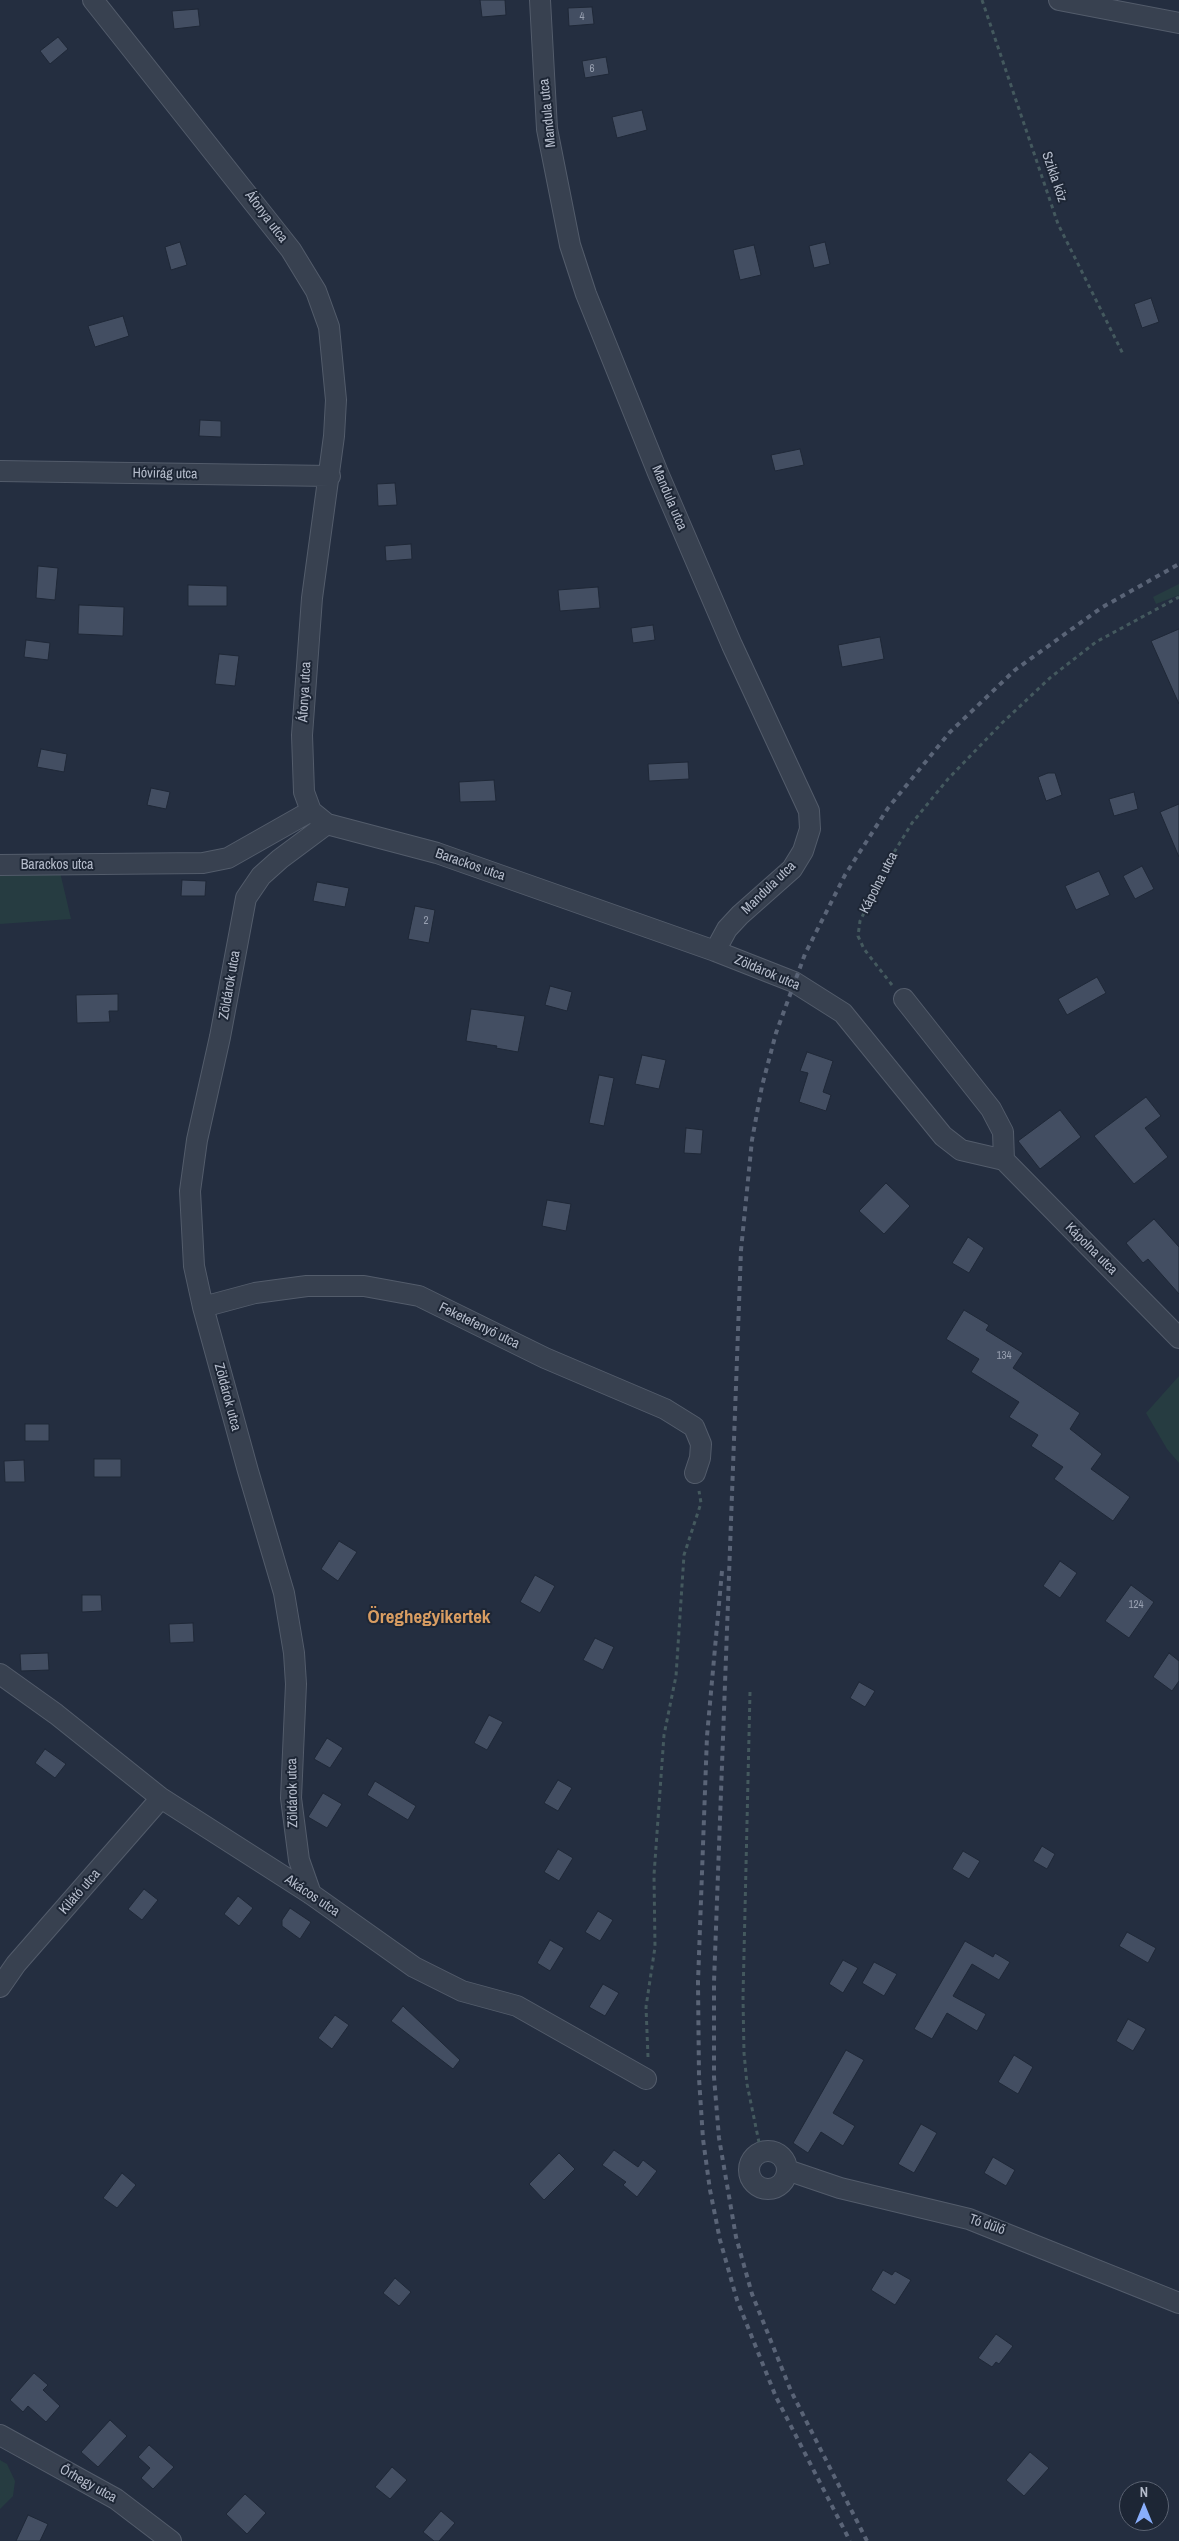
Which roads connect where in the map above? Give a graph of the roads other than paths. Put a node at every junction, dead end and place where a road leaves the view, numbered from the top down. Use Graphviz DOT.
graph roads {
  1 [pos="93,0"];
  2 [pos="540,0"];
  3 [pos="1059,0"];
  4 [pos="1179,23"];
  5 [pos="0,471"];
  6 [pos="330,476"];
  7 [pos="311,811"];
  8 [pos="327,824"];
  9 [pos="0,865"];
  10 [pos="715,951"];
  11 [pos="904,999"];
  12 [pos="1004,1160"];
  13 [pos="203,1307"];
  14 [pos="1179,1338"];
  15 [pos="695,1474"];
  16 [pos="0,1674"];
  17 [pos="161,1798"];
  18 [pos="311,1894"];
  19 [pos="0,1987"];
  20 [pos="646,2079"];
  21 [pos="787,2170"];
  22 [pos="1179,2303"];
  23 [pos="0,2435"];
  24 [pos="171,2541"];
  1 -- 6 [label="street, Áfonya utca"];
  2 -- 10 [label="street, Mandula utca"];
  3 -- 4 [label="street"];
  5 -- 6 [label="street, Hóvirág utca"];
  6 -- 7 [label="street, Áfonya utca"];
  7 -- 8 [label="street"];
  7 -- 9 [label="street, Barackos utca"];
  8 -- 10 [label="street, Barackos utca"];
  8 -- 13 [label="street, Zöldárok utca"];
  10 -- 12 [label="street, Zöldárok utca"];
  11 -- 12 [label="street"];
  12 -- 14 [label="street, Kápolna utca"];
  13 -- 15 [label="street, Feketefenyő utca"];
  13 -- 18 [label="street, Zöldárok utca"];
  16 -- 17 [label="street, Akácos utca"];
  17 -- 18 [label="street, Akácos utca"];
  17 -- 19 [label="street, Kilátó utca"];
  18 -- 20 [label="street, Akácos utca"];
  21 -- 21 [label="street"];
  21 -- 22 [label="street, Tó dűlő"];
  23 -- 24 [label="street, Őrhegy utca"];
}
